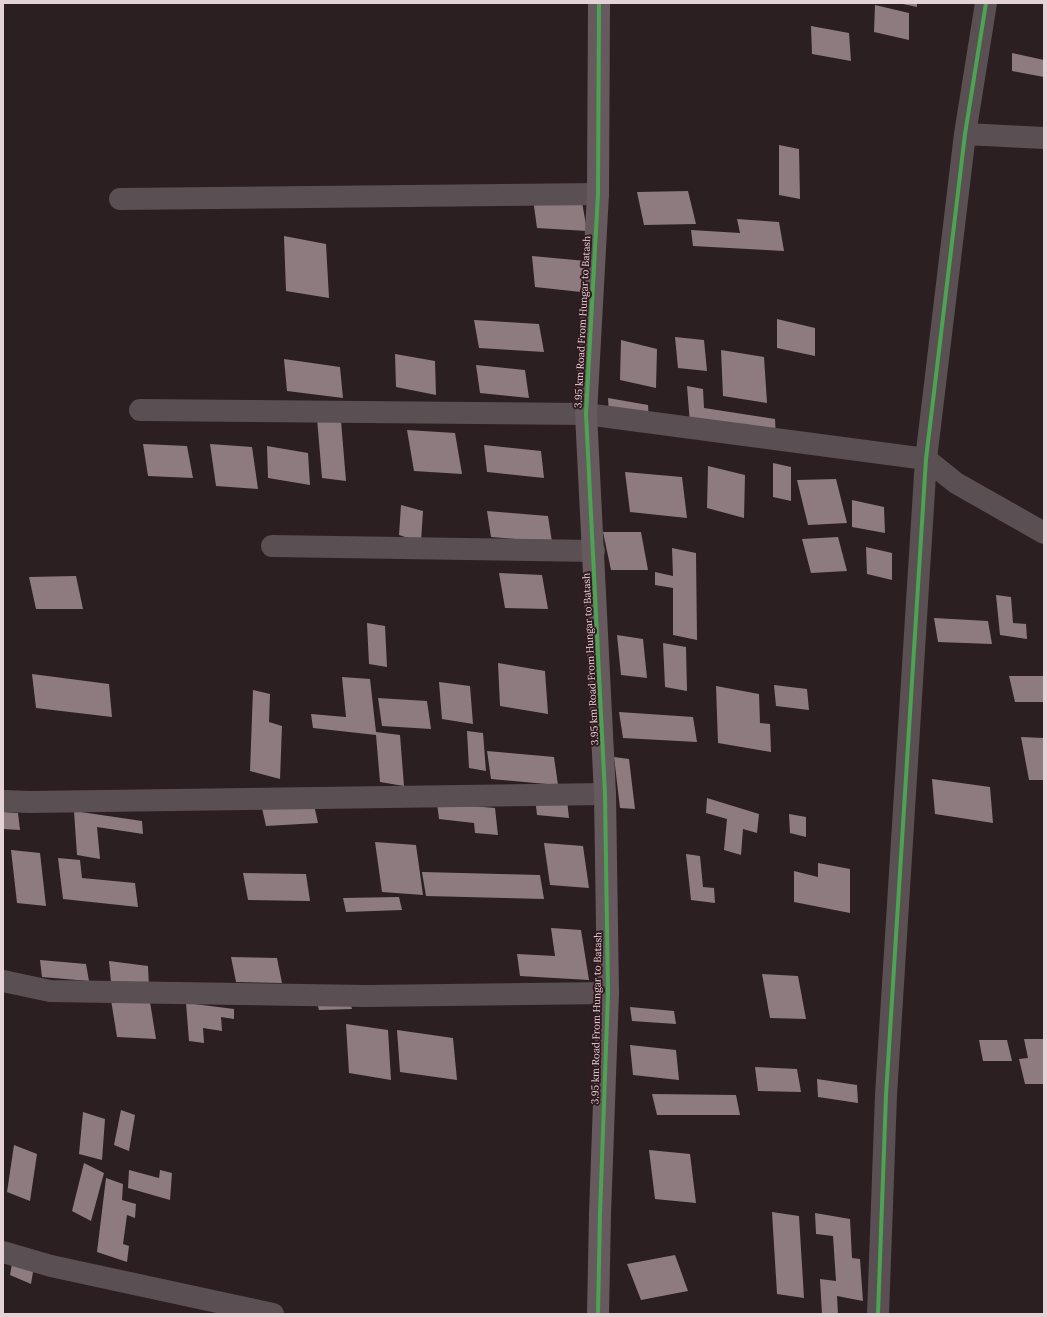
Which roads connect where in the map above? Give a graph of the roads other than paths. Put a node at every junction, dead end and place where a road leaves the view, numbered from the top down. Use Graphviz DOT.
graph roads {
  1 [pos="599,3"];
  2 [pos="986,3"];
  3 [pos="965,134"];
  4 [pos="1044,138"];
  5 [pos="598,194"];
  6 [pos="120,199"];
  7 [pos="140,410"];
  8 [pos="586,414"];
  9 [pos="926,459"];
  10 [pos="1044,533"];
  11 [pos="272,546"];
  12 [pos="594,551"];
  13 [pos="605,794"];
  14 [pos="3,800"];
  15 [pos="3,981"];
  16 [pos="608,993"];
  17 [pos="3,1252"];
  18 [pos="273,1314"];
  19 [pos="598,1314"];
  20 [pos="878,1314"];
  1 -- 5 [label="street, 3.95 km Road From Hungar to Batash"];
  2 -- 3 [label="street"];
  3 -- 4 [label="street"];
  3 -- 9 [label="street"];
  5 -- 6 [label="street"];
  5 -- 8 [label="street, 3.95 km Road From Hungar to Batash"];
  7 -- 8 [label="street"];
  8 -- 9 [label="street"];
  8 -- 12 [label="street, 3.95 km Road From Hungar to Batash"];
  9 -- 10 [label="street"];
  9 -- 20 [label="street"];
  11 -- 12 [label="street"];
  12 -- 13 [label="street, 3.95 km Road From Hungar to Batash"];
  13 -- 14 [label="street"];
  13 -- 16 [label="street, 3.95 km Road From Hungar to Batash"];
  15 -- 16 [label="street"];
  16 -- 19 [label="street, 3.95 km Road From Hungar to Batash"];
  17 -- 18 [label="street"];
}
